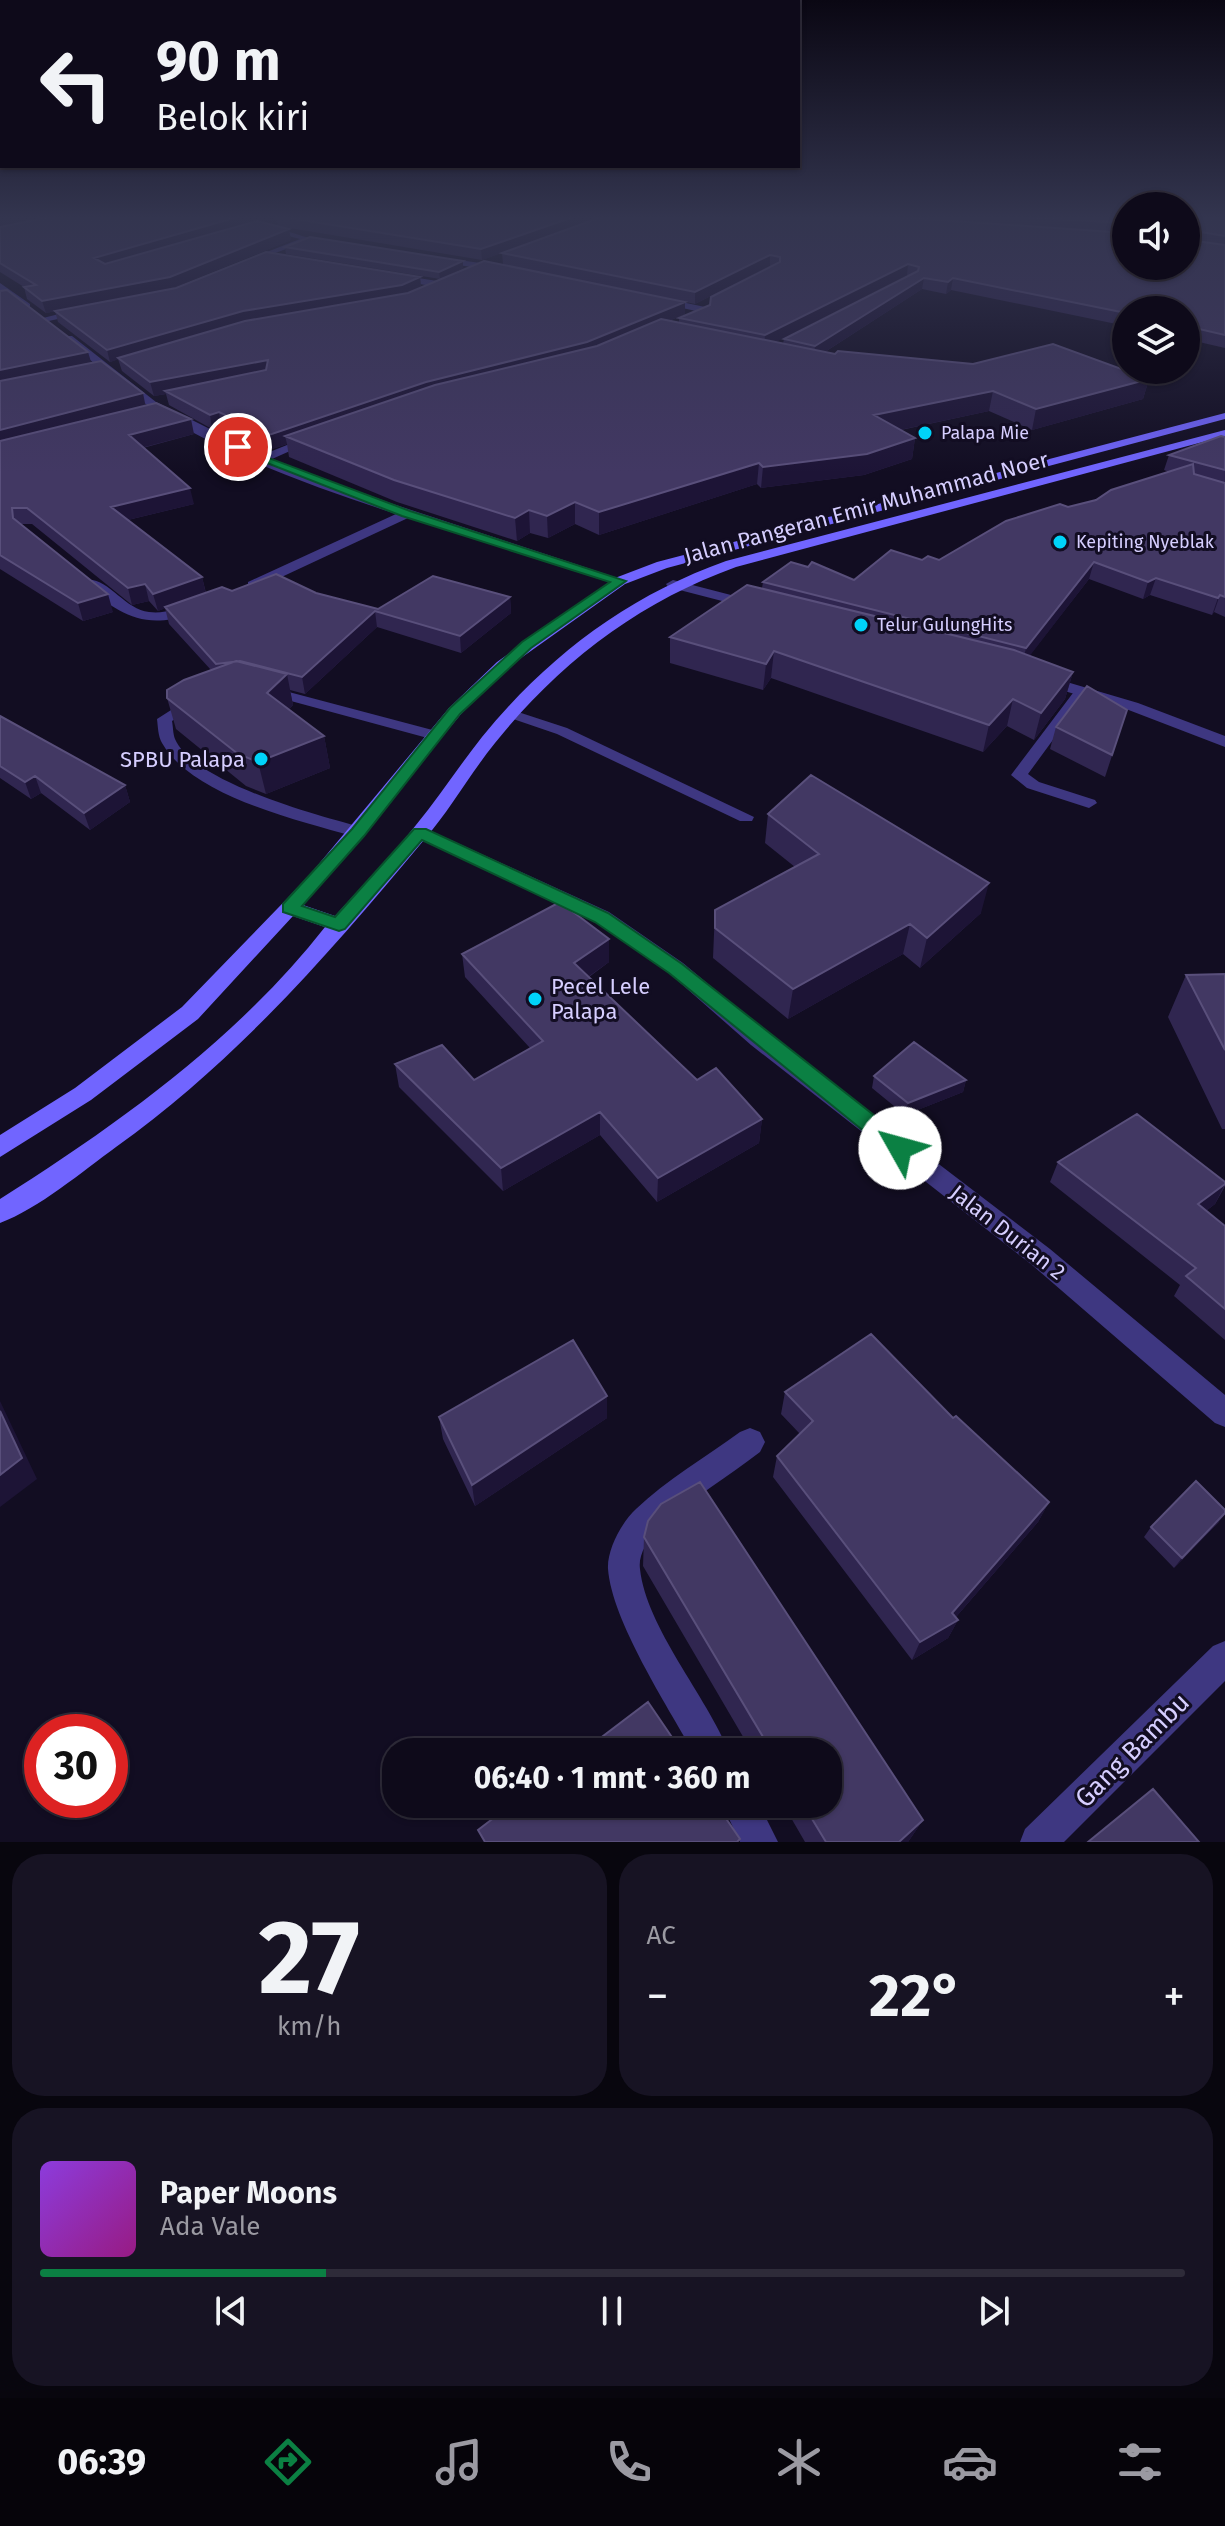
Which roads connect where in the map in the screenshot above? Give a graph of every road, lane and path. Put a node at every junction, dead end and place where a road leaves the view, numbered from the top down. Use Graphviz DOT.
graph roads {
  1 [pos="21,302"];
  2 [pos="667,302"];
  3 [pos="711,302"];
  4 [pos="698,308"];
  5 [pos="89,310"];
  6 [pos="44,319"];
  7 [pos="678,323"];
  8 [pos="123,364"];
  9 [pos="110,368"];
  10 [pos="94,371"];
  11 [pos="1225,416"];
  12 [pos="1225,433"];
  13 [pos="323,436"];
  14 [pos="263,459"];
  15 [pos="1039,465"];
  16 [pos="1061,476"];
  17 [pos="406,514"];
  18 [pos="777,534"];
  19 [pos="794,546"];
  20 [pos="81,575"];
  21 [pos="620,581"];
  22 [pos="673,584"];
  23 [pos="233,593"];
  24 [pos="203,604"];
  25 [pos="766,608"];
  26 [pos="526,645"];
  27 [pos="567,658"];
  28 [pos="1027,675"];
  29 [pos="251,686"];
  30 [pos="211,690"];
  31 [pos="1081,692"];
  32 [pos="512,714"];
  33 [pos="435,735"];
  34 [pos="1225,742"];
  35 [pos="1089,803"];
  36 [pos="746,817"];
  37 [pos="358,832"];
  38 [pos="420,832"];
  39 [pos="290,908"];
  40 [pos="339,925"];
  41 [pos="0,1147"];
  42 [pos="0,1212"];
  43 [pos="1225,1413"];
  44 [pos="750,1442"];
  45 [pos="1225,1658"];
  46 [pos="705,1738"];
  47 [pos="747,1818"];
  48 [pos="760,1842"];
  49 [pos="1038,1842"];
  1 -- 6 [label="street"];
  2 -- 4 [label="street"];
  3 -- 4 [label="lane"];
  4 -- 7 [label="street"];
  5 -- 6 [label="street"];
  6 -- 9 [label="street"];
  8 -- 9 [label="street"];
  9 -- 10 [label="street"];
  9 -- 14 [label="street"];
  11 -- 15 [label="main road, Jalan Pangeran Emir Muhammad Noer"];
  12 -- 16 [label="main road, Jalan Pangeran Emir Muhammad Noer"];
  13 -- 14 [label="street"];
  14 -- 17 [label="street"];
  15 -- 16 [label="main road"];
  15 -- 18 [label="main road, Jalan Pangeran Emir Muhammad Noer"];
  16 -- 19 [label="main road, Jalan Pangeran Emir Muhammad Noer"];
  17 -- 21 [label="street"];
  17 -- 23 [label="street"];
  18 -- 19 [label="main road"];
  18 -- 21 [label="main road, Jalan Pangeran Emir Muhammad Noer"];
  19 -- 22 [label="main road, Jalan Pangeran Emir Muhammad Noer"];
  20 -- 24 [label="street"];
  21 -- 26 [label="main road, Jalan Pangeran Emir Muhammad Noer"];
  22 -- 25 [label="street"];
  22 -- 27 [label="main road, Jalan Pangeran Emir Muhammad Noer"];
  26 -- 27 [label="main road"];
  26 -- 33 [label="main road, Jalan Pangeran Emir Muhammad Noer"];
  27 -- 32 [label="main road, Jalan Pangeran Emir Muhammad Noer"];
  28 -- 31 [label="street"];
  29 -- 33 [label="lane"];
  30 -- 37 [label="lane"];
  31 -- 34 [label="street"];
  31 -- 35 [label="lane"];
  32 -- 36 [label="lane"];
  32 -- 38 [label="main road, Jalan Pangeran Emir Muhammad Noer"];
  33 -- 37 [label="main road, Jalan Pangeran Emir Muhammad Noer"];
  37 -- 39 [label="main road, Jalan Pangeran Emir Muhammad Noer"];
  38 -- 40 [label="main road, Jalan Pangeran Emir Muhammad Noer"];
  38 -- 43 [label="street, Jalan Durian 2"];
  39 -- 40 [label="main road"];
  39 -- 41 [label="main road, Jalan Pangeran Emir Muhammad Noer"];
  40 -- 42 [label="main road, Jalan Pangeran Emir Muhammad Noer"];
  44 -- 46 [label="street"];
  45 -- 49 [label="street, Gang Bambu"];
  47 -- 48 [label="street"];
}
